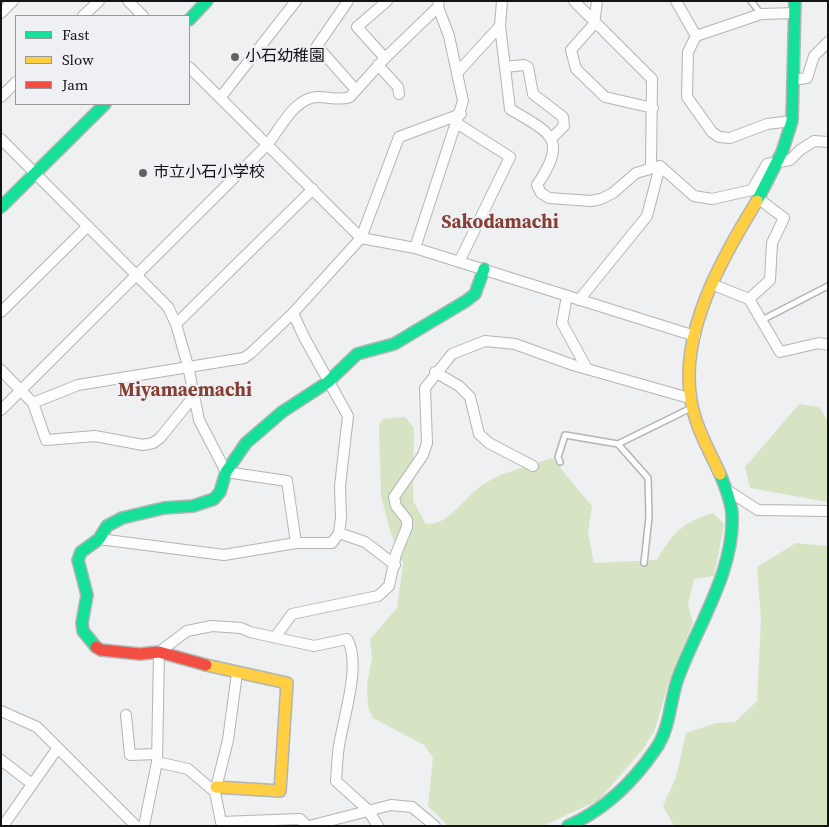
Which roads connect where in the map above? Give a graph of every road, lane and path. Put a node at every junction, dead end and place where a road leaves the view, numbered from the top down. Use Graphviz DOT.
graph roads {
  1 [pos="13,1"];
  2 [pos="98,1"];
  3 [pos="128,1"];
  4 [pos="207,1"];
  5 [pos="296,1"];
  6 [pos="348,1"];
  7 [pos="387,1"];
  8 [pos="502,1"];
  9 [pos="574,1"];
  10 [pos="597,1"];
  11 [pos="676,1"];
  12 [pos="751,1"];
  13 [pos="439,4"];
  14 [pos="795,7"];
  15 [pos="1,13"];
  16 [pos="761,14"];
  17 [pos="84,15"];
  18 [pos="142,15"];
  19 [pos="190,19"];
  20 [pos="594,24"];
  21 [pos="500,26"];
  22 [pos="696,36"];
  23 [pos="828,42"];
  24 [pos="382,62"];
  25 [pos="505,67"];
  26 [pos="190,68"];
  27 [pos="457,73"];
  28 [pos="793,80"];
  29 [pos="15,83"];
  30 [pos="356,90"];
  31 [pos="400,94"];
  32 [pos="1,97"];
  33 [pos="220,98"];
  34 [pos="104,105"];
  35 [pos="653,108"];
  36 [pos="459,119"];
  37 [pos="792,121"];
  38 [pos="552,138"];
  39 [pos="1,139"];
  40 [pos="828,142"];
  41 [pos="268,144"];
  42 [pos="780,160"];
  43 [pos="655,167"];
  44 [pos="35,173"];
  45 [pos="313,190"];
  46 [pos="759,199"];
  47 [pos="1,207"];
  48 [pos="88,226"];
  49 [pos="361,238"];
  50 [pos="415,248"];
  51 [pos="459,262"];
  52 [pos="484,269"];
  53 [pos="136,276"];
  54 [pos="714,286"];
  55 [pos="828,286"];
  56 [pos="567,296"];
  57 [pos="749,299"];
  58 [pos="579,300"];
  59 [pos="1,312"];
  60 [pos="293,313"];
  61 [pos="762,320"];
  62 [pos="176,324"];
  63 [pos="695,336"];
  64 [pos="828,344"];
  65 [pos="188,366"];
  66 [pos="586,367"];
  67 [pos="1,370"];
  68 [pos="435,372"];
  69 [pos="328,382"];
  70 [pos="20,389"];
  71 [pos="194,396"];
  72 [pos="33,403"];
  73 [pos="690,403"];
  74 [pos="1,410"];
  75 [pos="618,444"];
  76 [pos="560,462"];
  77 [pos="533,466"];
  78 [pos="226,472"];
  79 [pos="727,490"];
  80 [pos="828,511"];
  81 [pos="339,533"];
  82 [pos="99,539"];
  83 [pos="296,544"];
  84 [pos="644,563"];
  85 [pos="395,564"];
  86 [pos="276,636"];
  87 [pos="159,652"];
  88 [pos="237,674"];
  89 [pos="1,711"];
  90 [pos="126,715"];
  91 [pos="57,749"];
  92 [pos="157,758"];
  93 [pos="1,760"];
  94 [pos="32,784"];
  95 [pos="216,790"];
  96 [pos="368,810"];
  97 [pos="324,824"];
  98 [pos="3,826"];
  99 [pos="136,826"];
  100 [pos="144,826"];
  101 [pos="308,826"];
  102 [pos="378,826"];
  103 [pos="436,826"];
  104 [pos="568,826"];
  1 -- 15 [label="street"];
  2 -- 17 [label="street"];
  3 -- 18 [label="street"];
  4 -- 19 [label="street"];
  5 -- 33 [label="street"];
  6 -- 30 [label="street"];
  7 -- 24 [label="street"];
  8 -- 21 [label="street"];
  9 -- 20 [label="street"];
  10 -- 20 [label="street"];
  11 -- 22 [label="street"];
  12 -- 16 [label="lane"];
  13 -- 24 [label="street"];
  13 -- 27 [label="street"];
  14 -- 16 [label="street"];
  14 -- 28 [label="street"];
  16 -- 22 [label="street"];
  20 -- 35 [label="street"];
  20 -- 35 [label="street"];
  21 -- 25 [label="street"];
  21 -- 27 [label="street"];
  22 -- 37 [label="street"];
  23 -- 28 [label="street"];
  24 -- 30 [label="street"];
  24 -- 31 [label="street"];
  25 -- 38 [label="street"];
  25 -- 38 [label="street"];
  26 -- 33 [label="street"];
  27 -- 36 [label="street"];
  28 -- 37 [label="street"];
  29 -- 32 [label="street"];
  30 -- 41 [label="street"];
  33 -- 41 [label="street"];
  34 -- 44 [label="street"];
  35 -- 43 [label="street"];
  36 -- 49 [label="street"];
  36 -- 50 [label="street"];
  36 -- 51 [label="street"];
  37 -- 42 [label="street"];
  38 -- 43 [label="street"];
  39 -- 44 [label="street"];
  40 -- 42 [label="street"];
  41 -- 45 [label="street"];
  41 -- 53 [label="street"];
  42 -- 43 [label="street"];
  42 -- 46 [label="street"];
  43 -- 58 [label="street"];
  44 -- 47 [label="street"];
  44 -- 48 [label="street"];
  45 -- 49 [label="street"];
  45 -- 62 [label="street"];
  46 -- 54 [label="street"];
  46 -- 57 [label="street"];
  48 -- 53 [label="street"];
  48 -- 59 [label="street"];
  49 -- 50 [label="street"];
  49 -- 60 [label="street"];
  50 -- 51 [label="street"];
  51 -- 52 [label="street"];
  52 -- 56 [label="street"];
  52 -- 69 [label="street"];
  53 -- 62 [label="street"];
  53 -- 70 [label="street"];
  54 -- 57 [label="street"];
  54 -- 63 [label="street"];
  55 -- 61 [label="lane"];
  56 -- 58 [label="street"];
  56 -- 66 [label="street"];
  57 -- 61 [label="street"];
  58 -- 63 [label="street"];
  60 -- 65 [label="street"];
  60 -- 69 [label="street"];
  61 -- 64 [label="street"];
  62 -- 65 [label="street"];
  63 -- 73 [label="street"];
  65 -- 71 [label="street"];
  65 -- 72 [label="street"];
  66 -- 68 [label="street"];
  66 -- 73 [label="street"];
  67 -- 70 [label="street"];
  68 -- 77 [label="street"];
  68 -- 85 [label="street"];
  69 -- 78 [label="street"];
  69 -- 81 [label="street"];
  70 -- 72 [label="street"];
  70 -- 74 [label="street"];
  71 -- 72 [label="street"];
  71 -- 78 [label="street"];
  73 -- 75 [label="lane"];
  73 -- 79 [label="street"];
  75 -- 76 [label="lane"];
  75 -- 84 [label="lane"];
  78 -- 82 [label="street"];
  78 -- 83 [label="street"];
  79 -- 80 [label="street"];
  79 -- 104 [label="street"];
  81 -- 83 [label="street"];
  81 -- 85 [label="street"];
  82 -- 83 [label="street"];
  82 -- 87 [label="street"];
  85 -- 86 [label="street"];
  86 -- 87 [label="street"];
  86 -- 96 [label="street"];
  87 -- 88 [label="street"];
  87 -- 92 [label="street"];
  88 -- 95 [label="street"];
  88 -- 95 [label="street"];
  89 -- 91 [label="street"];
  90 -- 92 [label="street"];
  91 -- 94 [label="street"];
  91 -- 99 [label="street"];
  92 -- 95 [label="street"];
  92 -- 100 [label="street"];
  93 -- 94 [label="street"];
  94 -- 98 [label="street"];
  95 -- 101 [label="street"];
  96 -- 97 [label="street"];
  96 -- 102 [label="street"];
  96 -- 103 [label="street"];
  97 -- 101 [label="street"];
}
